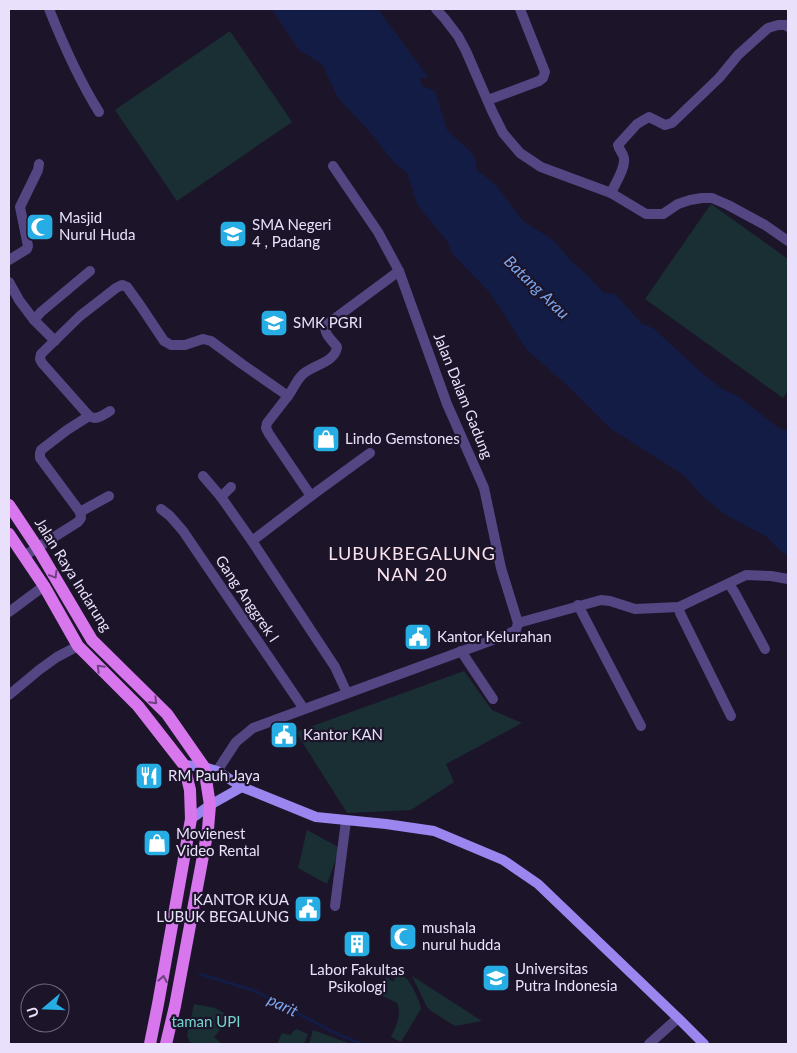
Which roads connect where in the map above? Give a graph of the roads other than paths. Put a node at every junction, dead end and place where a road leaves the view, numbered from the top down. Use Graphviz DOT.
graph roads {
  1 [pos="49,9"];
  2 [pos="436,9"];
  3 [pos="520,9"];
  4 [pos="788,27"];
  5 [pos="488,100"];
  6 [pos="99,112"];
  7 [pos="39,164"];
  8 [pos="333,166"];
  9 [pos="611,193"];
  10 [pos="20,208"];
  11 [pos="9,211"];
  12 [pos="788,241"];
  13 [pos="9,260"];
  14 [pos="90,270"];
  15 [pos="400,271"];
  16 [pos="9,282"];
  17 [pos="14,300"];
  18 [pos="34,320"];
  19 [pos="56,342"];
  20 [pos="288,396"];
  21 [pos="110,411"];
  22 [pos="89,416"];
  23 [pos="370,453"];
  24 [pos="203,476"];
  25 [pos="231,487"];
  26 [pos="110,496"];
  27 [pos="311,496"];
  28 [pos="221,497"];
  29 [pos="9,505"];
  30 [pos="161,509"];
  31 [pos="80,512"];
  32 [pos="9,534"];
  33 [pos="252,541"];
  34 [pos="38,548"];
  35 [pos="24,556"];
  36 [pos="788,579"];
  37 [pos="729,584"];
  38 [pos="44,586"];
  39 [pos="578,606"];
  40 [pos="679,607"];
  41 [pos="9,612"];
  42 [pos="518,623"];
  43 [pos="78,646"];
  44 [pos="765,649"];
  45 [pos="461,651"];
  46 [pos="347,693"];
  47 [pos="9,695"];
  48 [pos="493,699"];
  49 [pos="304,709"];
  50 [pos="731,716"];
  51 [pos="641,726"];
  52 [pos="184,765"];
  53 [pos="204,767"];
  54 [pos="217,771"];
  55 [pos="242,787"];
  56 [pos="210,805"];
  57 [pos="191,819"];
  58 [pos="346,821"];
  59 [pos="335,906"];
  60 [pos="158,1004"];
  61 [pos="175,1006"];
  62 [pos="678,1018"];
  63 [pos="150,1044"];
  64 [pos="166,1044"];
  65 [pos="649,1044"];
  66 [pos="704,1044"];
  1 -- 6 [label="street"];
  2 -- 5 [label="street"];
  3 -- 5 [label="street"];
  4 -- 9 [label="street"];
  5 -- 9 [label="street"];
  7 -- 10 [label="street"];
  8 -- 15 [label="street, Jalan Dalam Gadung"];
  9 -- 12 [label="street"];
  10 -- 11 [label="street"];
  10 -- 13 [label="street"];
  14 -- 18 [label="street"];
  15 -- 20 [label="street"];
  15 -- 42 [label="street, Jalan Dalam Gadung"];
  16 -- 17 [label="street"];
  17 -- 18 [label="street"];
  18 -- 19 [label="street"];
  19 -- 20 [label="street"];
  19 -- 22 [label="street"];
  20 -- 27 [label="street"];
  21 -- 22 [label="street"];
  22 -- 31 [label="street"];
  23 -- 27 [label="street"];
  24 -- 28 [label="street"];
  25 -- 28 [label="street"];
  26 -- 31 [label="street"];
  27 -- 33 [label="street"];
  28 -- 33 [label="street"];
  29 -- 34 [label="main road, Jalan Raya Indarung"];
  30 -- 49 [label="street, Gang Anggrek I"];
  31 -- 34 [label="street"];
  32 -- 35 [label="main road, Jalan Raya Indarung"];
  33 -- 46 [label="street"];
  34 -- 35 [label="street"];
  34 -- 53 [label="main road, Jalan Raya Indarung, one-way"];
  35 -- 38 [label="main road, Jalan Raya Indarung"];
  36 -- 37 [label="street"];
  37 -- 40 [label="street"];
  37 -- 44 [label="street"];
  38 -- 41 [label="street"];
  38 -- 43 [label="main road, Jalan Raya Indarung"];
  39 -- 40 [label="street"];
  39 -- 42 [label="street"];
  39 -- 51 [label="street"];
  40 -- 50 [label="street"];
  42 -- 45 [label="street"];
  43 -- 47 [label="street"];
  52 -- 43 [label="main road, Jalan Raya Indarung, one-way"];
  45 -- 46 [label="street"];
  45 -- 48 [label="street"];
  46 -- 49 [label="street"];
  49 -- 54 [label="street"];
  52 -- 53 [label="main road"];
  52 -- 57 [label="main road, Jalan Raya Indarung"];
  53 -- 54 [label="main road"];
  53 -- 56 [label="main road, Jalan Raya Indarung"];
  54 -- 55 [label="main road"];
  55 -- 56 [label="main road"];
  55 -- 58 [label="main road"];
  56 -- 57 [label="main road"];
  56 -- 61 [label="main road, Jalan Raya Indarung"];
  60 -- 57 [label="main road, Jalan Raya Indarung, one-way"];
  58 -- 59 [label="street"];
  58 -- 62 [label="main road"];
  60 -- 61 [label="main road"];
  60 -- 63 [label="main road, Jalan Raya Indarung"];
  61 -- 64 [label="main road, Jalan Raya Indarung"];
  62 -- 65 [label="street"];
  62 -- 66 [label="main road"];
}
